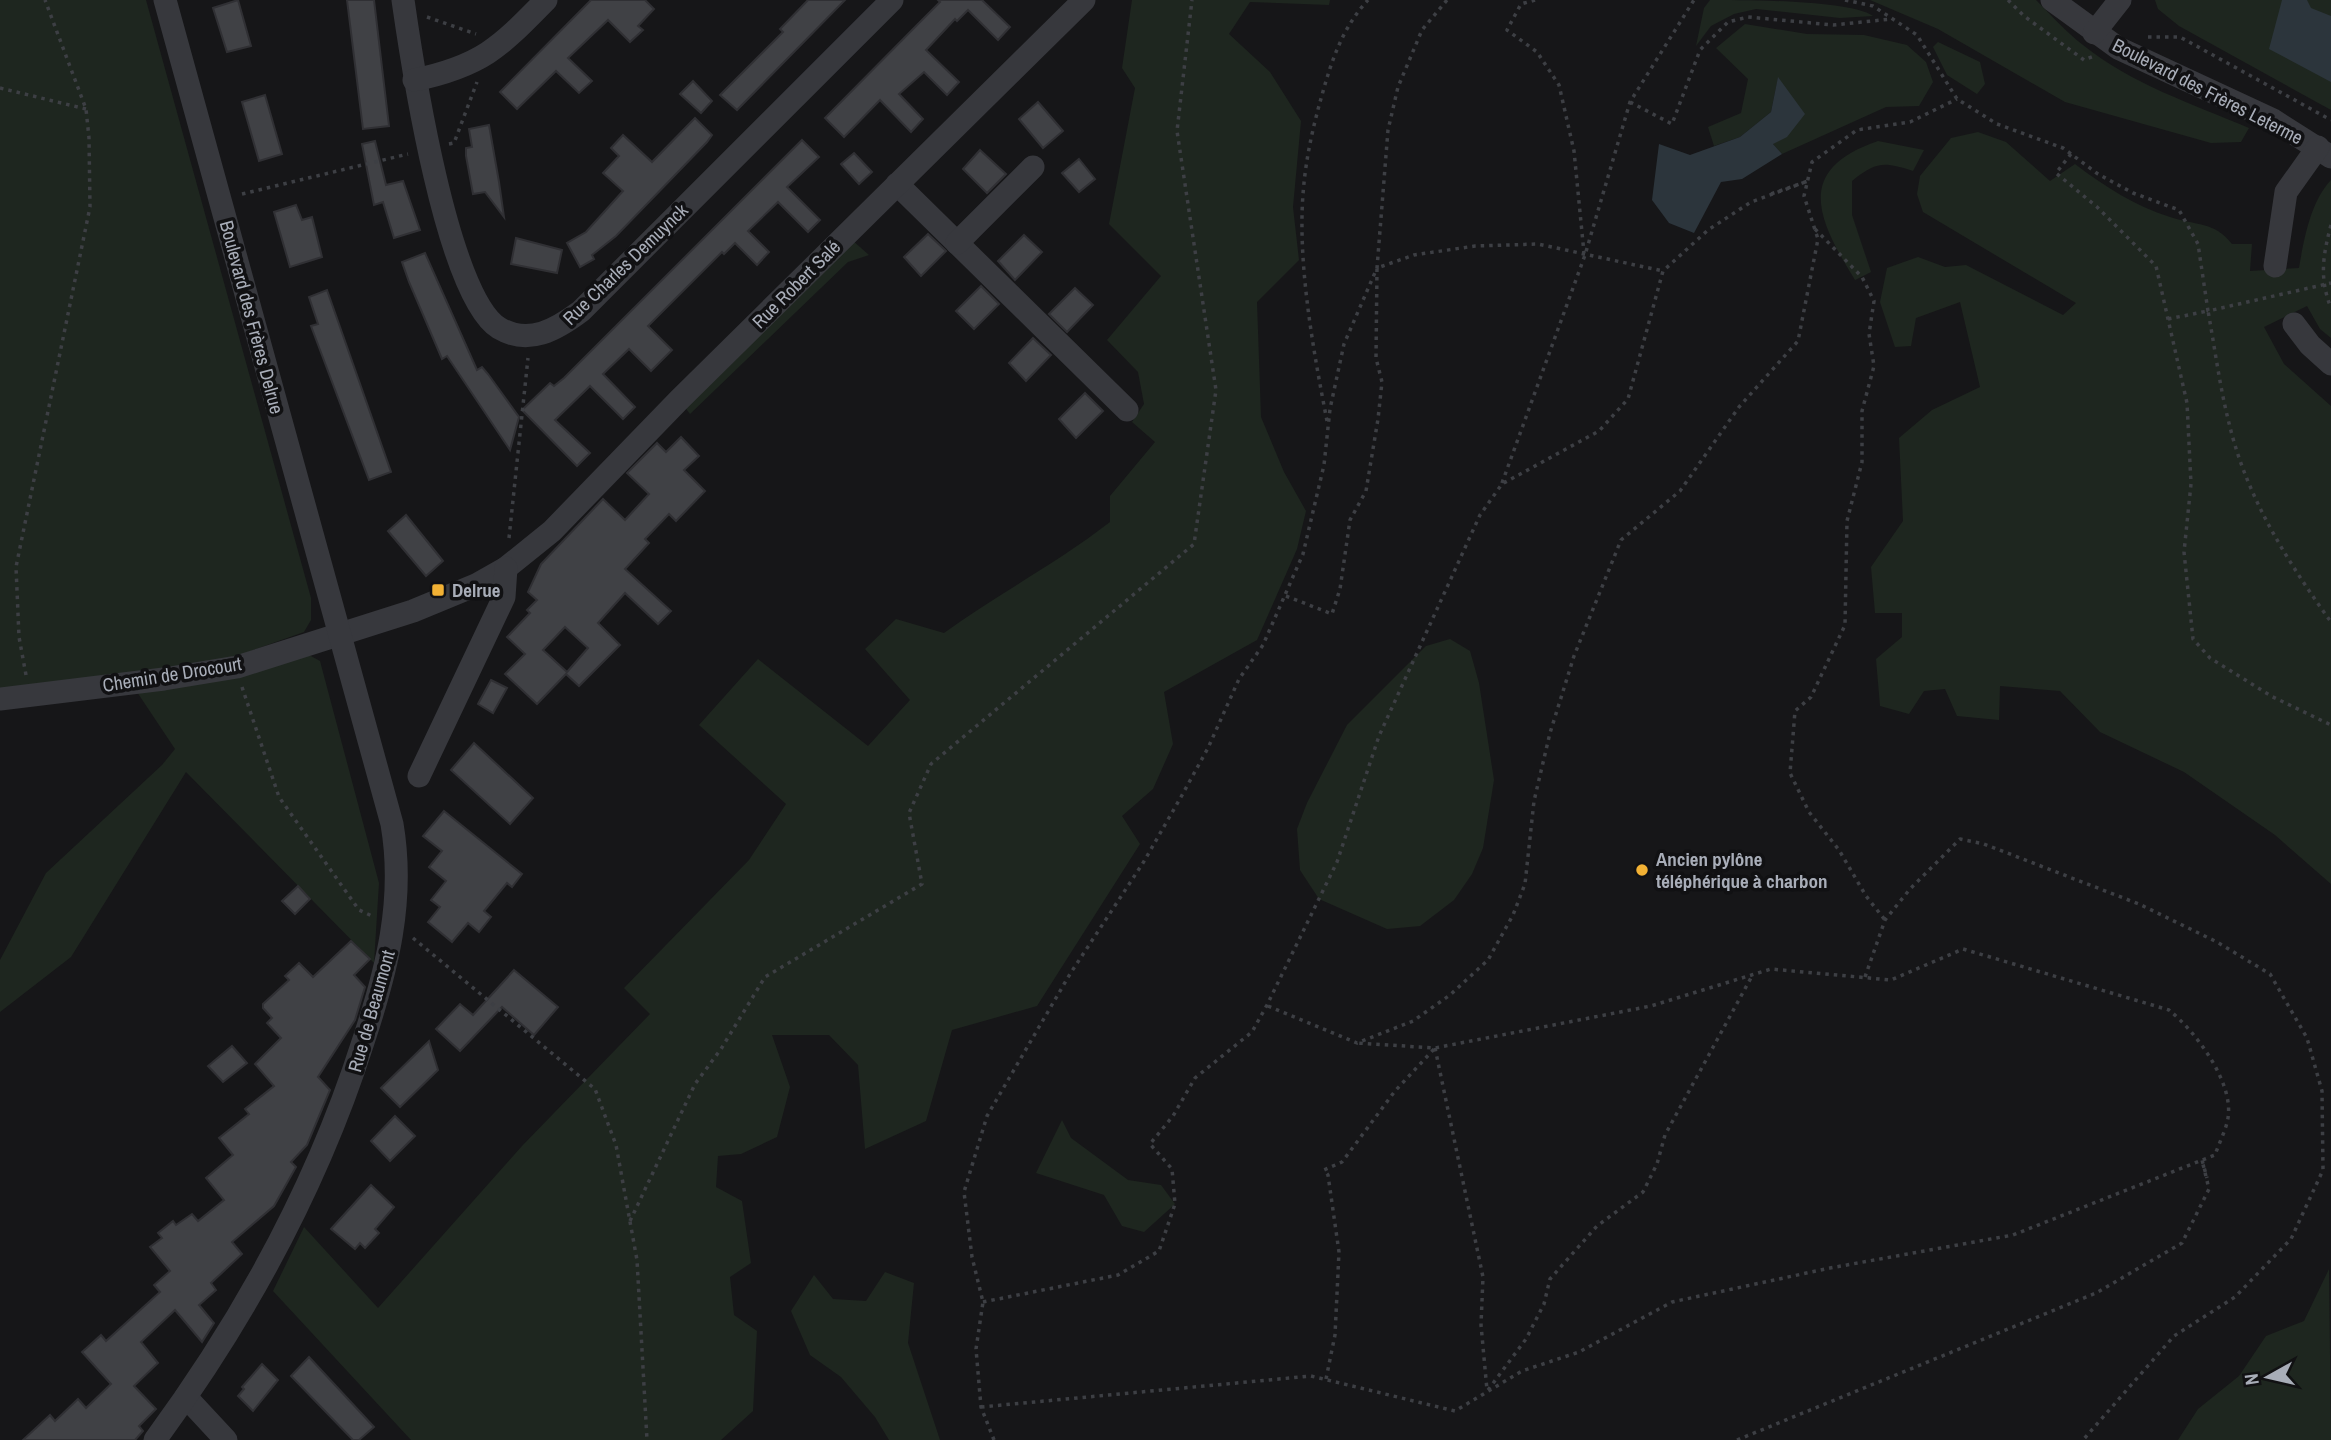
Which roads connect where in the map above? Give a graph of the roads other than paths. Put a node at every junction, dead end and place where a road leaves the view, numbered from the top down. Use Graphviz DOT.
graph roads {
  1 [pos="165,0"];
  2 [pos="546,0"];
  3 [pos="892,0"];
  4 [pos="1084,0"];
  5 [pos="2052,0"];
  6 [pos="2120,0"];
  7 [pos="403,3"];
  8 [pos="2094,33"];
  9 [pos="414,80"];
  10 [pos="2324,152"];
  11 [pos="1033,167"];
  12 [pos="897,184"];
  13 [pos="957,243"];
  14 [pos="2275,266"];
  15 [pos="2294,324"];
  16 [pos="2331,364"];
  17 [pos="1127,410"];
  18 [pos="506,568"];
  19 [pos="340,633"];
  20 [pos="0,699"];
  21 [pos="419,776"];
  22 [pos="186,1397"];
  23 [pos="155,1440"];
  24 [pos="226,1440"];
  1 -- 19 [label="street, Boulevard des Frères Delrue"];
  2 -- 9 [label="street"];
  3 -- 9 [label="street, Rue Charles Demuynck"];
  4 -- 12 [label="street, Rue Robert Salé"];
  5 -- 8 [label="street, Boulevard des Frères Leterme"];
  6 -- 8 [label="street"];
  7 -- 9 [label="street"];
  8 -- 10 [label="street, Boulevard des Frères Leterme"];
  10 -- 14 [label="street"];
  11 -- 13 [label="street"];
  12 -- 13 [label="street"];
  12 -- 18 [label="street, Rue Robert Salé"];
  13 -- 17 [label="street"];
  15 -- 16 [label="street"];
  18 -- 19 [label="street, Rue Robert Salé"];
  18 -- 21 [label="street"];
  19 -- 20 [label="street, Chemin de Drocourt"];
  19 -- 22 [label="street, Rue de Beaumont"];
  22 -- 23 [label="street, Rue de Beaumont"];
  22 -- 24 [label="street"];
}
